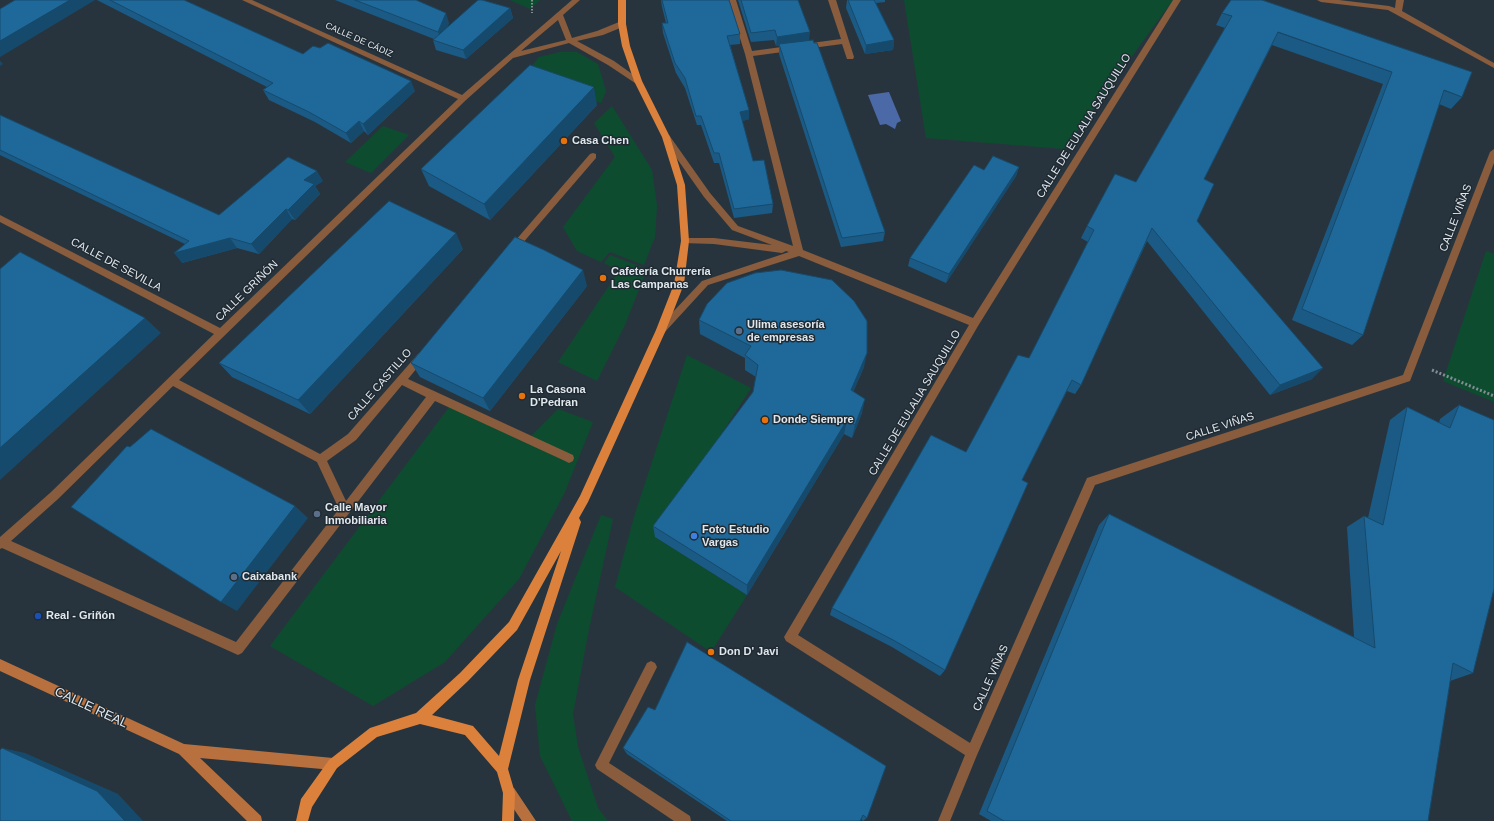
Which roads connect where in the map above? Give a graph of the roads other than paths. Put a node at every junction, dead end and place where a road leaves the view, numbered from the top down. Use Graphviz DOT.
graph roads {
  1 [pos="246,0"];
  2 [pos="576,0"];
  3 [pos="622,0"];
  4 [pos="732,0"];
  5 [pos="832,0"];
  6 [pos="1177,0"];
  7 [pos="1321,0"];
  8 [pos="1400,0"];
  9 [pos="1398,12"];
  10 [pos="559,14"];
  11 [pos="622,24"];
  12 [pos="570,41"];
  13 [pos="844,41"];
  14 [pos="749,54"];
  15 [pos="511,56"];
  16 [pos="850,57"];
  17 [pos="1494,66"];
  18 [pos="638,81"];
  19 [pos="463,98"];
  20 [pos="666,137"];
  21 [pos="1494,152"];
  22 [pos="593,156"];
  23 [pos="0,218"];
  24 [pos="685,241"];
  25 [pos="799,252"];
  26 [pos="504,259"];
  27 [pos="975,323"];
  28 [pos="661,330"];
  29 [pos="221,333"];
  30 [pos="427,350"];
  31 [pos="401,380"];
  32 [pos="172,381"];
  33 [pos="433,396"];
  34 [pos="569,458"];
  35 [pos="321,459"];
  36 [pos="584,500"];
  37 [pos="345,510"];
  38 [pos="1,543"];
  39 [pos="0,665"];
  40 [pos="652,667"];
  41 [pos="420,718"];
  42 [pos="183,750"];
  43 [pos="972,752"];
  44 [pos="333,764"];
  45 [pos="502,769"];
  46 [pos="509,793"];
  47 [pos="256,821"];
  48 [pos="302,821"];
  49 [pos="508,821"];
  50 [pos="530,821"];
  51 [pos="685,821"];
  52 [pos="944,821"];
  1 -- 19 [label="street, CALLE DE CÁDIZ"];
  2 -- 10 [label="street, CALLE GRIÑÓN"];
  3 -- 11 [label="main road"];
  4 -- 14 [label="street"];
  5 -- 13 [label="street"];
  6 -- 27 [label="street, CALLE DE EULALIA SAUQUILLO"];
  7 -- 9 [label="street"];
  8 -- 9 [label="street"];
  9 -- 17 [label="street"];
  10 -- 12 [label="street"];
  10 -- 15 [label="street, CALLE GRIÑÓN"];
  11 -- 12 [label="street, CALLE GRIÑÓN"];
  11 -- 18 [label="main road"];
  12 -- 15 [label="street, CALLE GRIÑÓN"];
  12 -- 18 [label="street"];
  13 -- 14 [label="street"];
  13 -- 16 [label="street"];
  14 -- 25 [label="street"];
  15 -- 19 [label="street, CALLE GRIÑÓN"];
  18 -- 20 [label="main road"];
  19 -- 29 [label="street, CALLE GRIÑÓN"];
  20 -- 24 [label="main road"];
  20 -- 25 [label="street"];
  21 -- 43 [label="street, CALLE VIÑAS"];
  22 -- 26 [label="street"];
  23 -- 29 [label="street, CALLE DE SEVILLA"];
  24 -- 25 [label="street"];
  24 -- 28 [label="main road"];
  25 -- 27 [label="street"];
  25 -- 28 [label="street"];
  27 -- 43 [label="street, CALLE DE EULALIA SAUQUILLO"];
  28 -- 36 [label="main road"];
  29 -- 32 [label="street, CALLE GRIÑÓN"];
  30 -- 31 [label="street, CALLE CASTILLO"];
  31 -- 33 [label="street"];
  31 -- 35 [label="street, CALLE CASTILLO"];
  32 -- 35 [label="street"];
  32 -- 38 [label="street, CALLE GRIÑÓN"];
  33 -- 34 [label="street"];
  33 -- 37 [label="street"];
  35 -- 37 [label="street"];
  36 -- 41 [label="main road"];
  36 -- 45 [label="main road"];
  37 -- 38 [label="street"];
  39 -- 42 [label="street, CALLE REAL"];
  40 -- 51 [label="street"];
  41 -- 44 [label="main road"];
  41 -- 45 [label="main road"];
  42 -- 44 [label="street, CALLE REAL"];
  42 -- 47 [label="street, CALLE REAL"];
  43 -- 52 [label="street"];
  44 -- 48 [label="main road"];
  45 -- 46 [label="main road"];
  46 -- 49 [label="main road"];
  46 -- 50 [label="street"];
}
